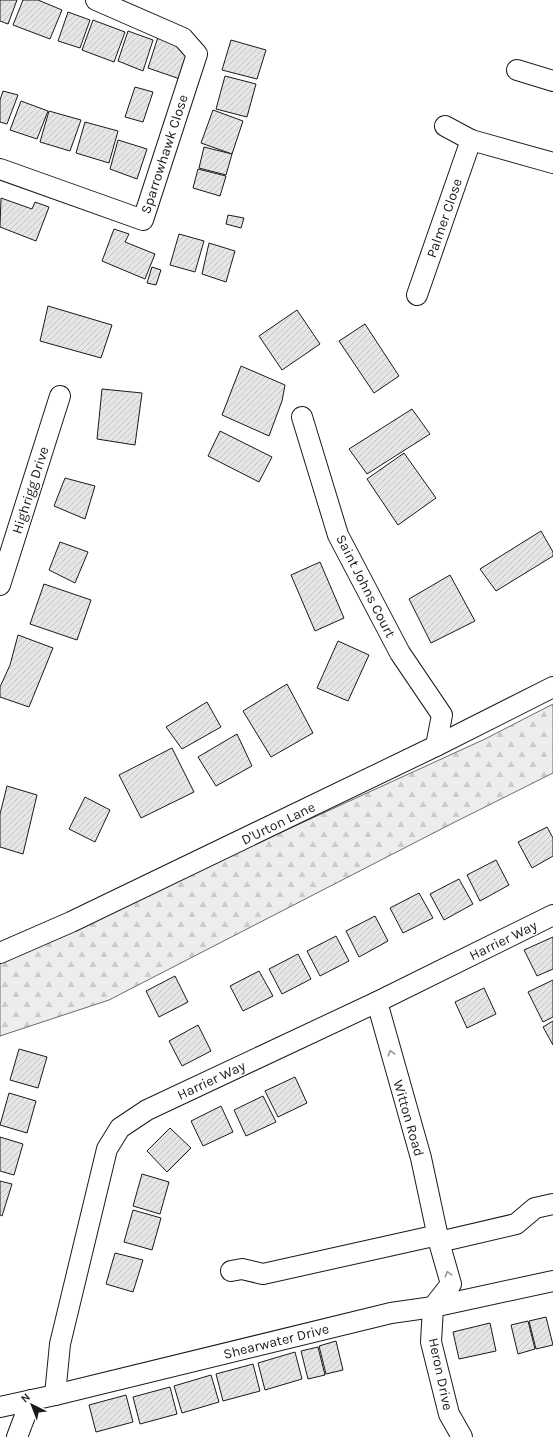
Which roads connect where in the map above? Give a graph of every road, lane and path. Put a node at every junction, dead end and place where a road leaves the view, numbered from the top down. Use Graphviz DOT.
graph roads {
  1 [pos="96,0"];
  2 [pos="517,70"];
  3 [pos="553,81"];
  4 [pos="445,126"];
  5 [pos="471,140"];
  6 [pos="553,163"];
  7 [pos="0,169"];
  8 [pos="417,295"];
  9 [pos="60,396"];
  10 [pos="302,417"];
  11 [pos="0,585"];
  12 [pos="553,687"];
  13 [pos="436,746"];
  14 [pos="553,915"];
  15 [pos="0,953"];
  16 [pos="377,1002"];
  17 [pos="553,1204"];
  18 [pos="439,1238"];
  19 [pos="231,1271"];
  20 [pos="553,1281"];
  21 [pos="433,1307"];
  22 [pos="55,1395"];
  23 [pos="31,1400"];
  24 [pos="0,1407"];
  25 [pos="17,1437"];
  26 [pos="462,1437"];
  1 -- 7 [label="street, Sparrowhawk Close"];
  2 -- 3 [label="street"];
  4 -- 5 [label="street"];
  5 -- 6 [label="street"];
  5 -- 8 [label="street, Palmer Close"];
  9 -- 11 [label="street, Highrigg Drive"];
  10 -- 13 [label="street, Saint Johns Court"];
  12 -- 13 [label="street, D'Urton Lane"];
  13 -- 15 [label="street, D'Urton Lane"];
  14 -- 16 [label="street, Harrier Way"];
  18 -- 16 [label="street, Witton Road, one-way"];
  16 -- 22 [label="street, Harrier Way"];
  17 -- 18 [label="street"];
  18 -- 19 [label="street"];
  21 -- 18 [label="street, Witton Road, one-way"];
  20 -- 21 [label="street, Shearwater Drive"];
  21 -- 22 [label="street, Shearwater Drive"];
  21 -- 26 [label="street, Heron Drive"];
  22 -- 23 [label="street, Shearwater Drive"];
  23 -- 24 [label="street, Shearwater Drive"];
  23 -- 25 [label="street"];
}
